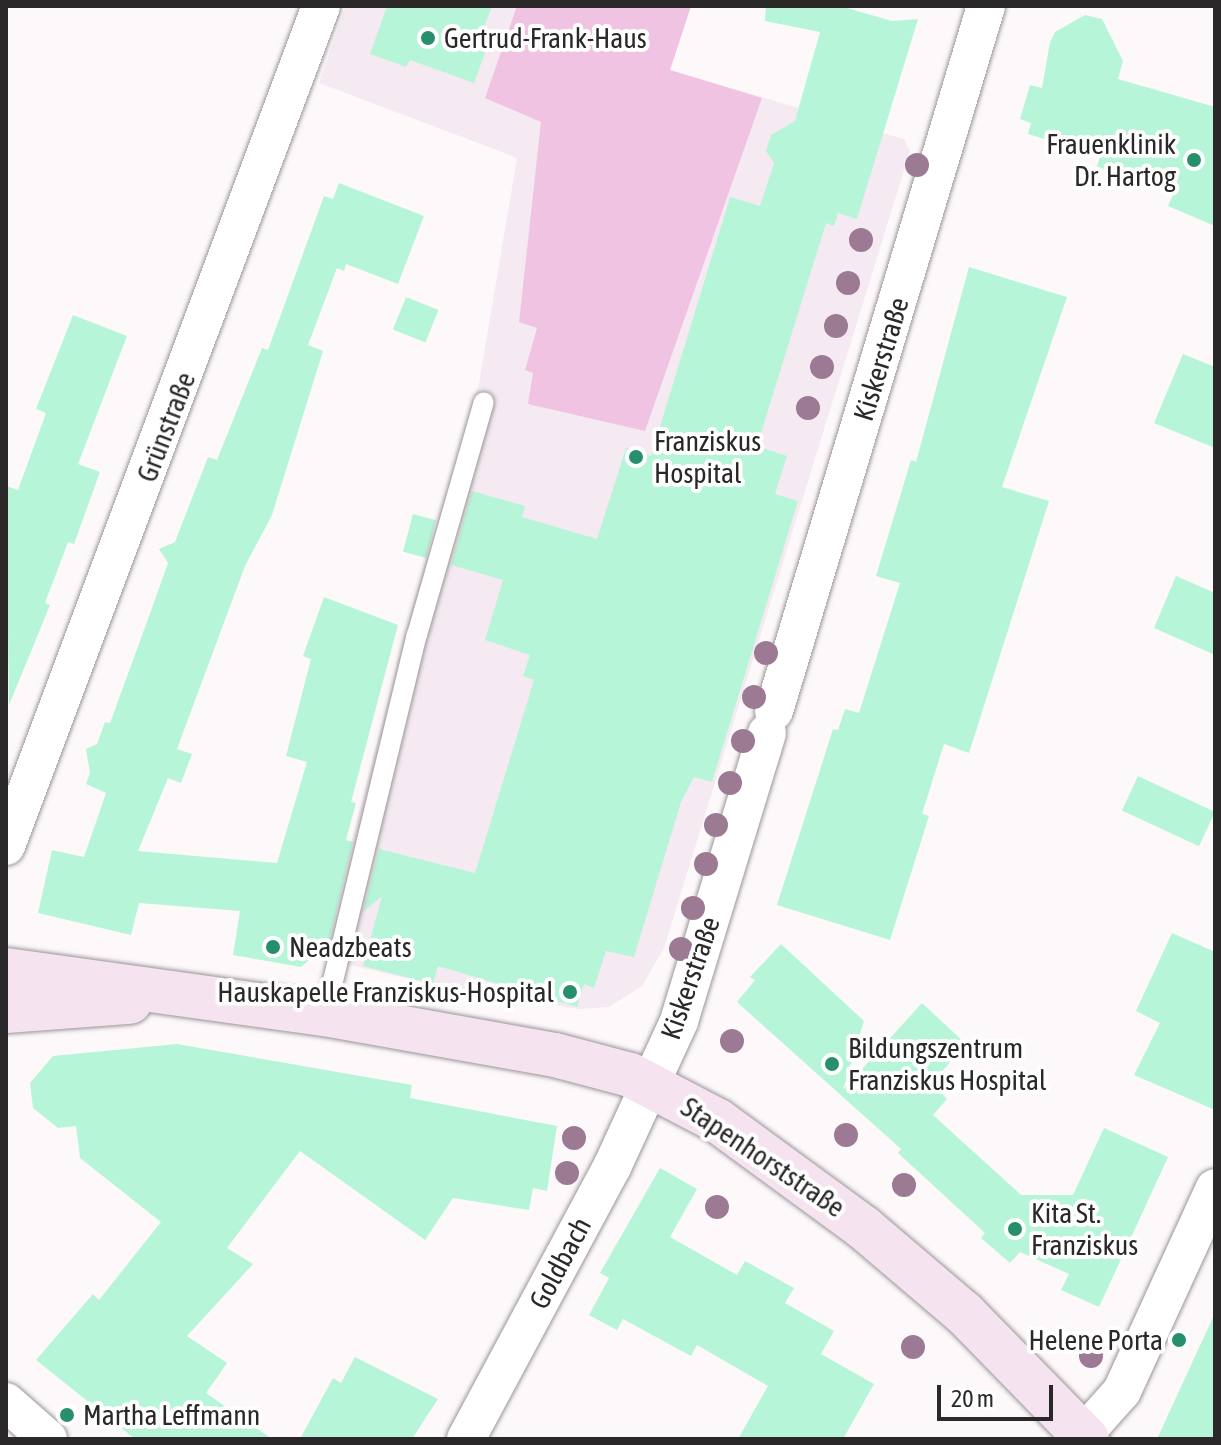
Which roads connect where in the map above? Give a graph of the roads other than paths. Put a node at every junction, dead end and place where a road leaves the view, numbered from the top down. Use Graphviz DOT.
graph roads {
  1 [pos="321,6"];
  2 [pos="986,6"];
  3 [pos="484,402"];
  4 [pos="6,846"];
  5 [pos="6,970"];
  6 [pos="172,994"];
  7 [pos="6,1011"];
  8 [pos="325,1014"];
  9 [pos="650,1084"];
  10 [pos="1215,1188"];
  11 [pos="6,1402"];
  12 [pos="1085,1437"];
  13 [pos="45,1438"];
  14 [pos="466,1439"];
  1 -- 4 [label="street, Grünstraße"];
  2 -- 9 [label="street, Kiskerstraße"];
  3 -- 8 [label="lane"];
  5 -- 6 [label="main road, Stapenhorststraße"];
  6 -- 7 [label="main road, Stapenhorststraße"];
  6 -- 8 [label="main road, Stapenhorststraße"];
  8 -- 9 [label="main road, Stapenhorststraße"];
  9 -- 12 [label="main road, Stapenhorststraße"];
  9 -- 14 [label="street, Goldbach"];
  10 -- 12 [label="street"];
  11 -- 13 [label="street"];
}
